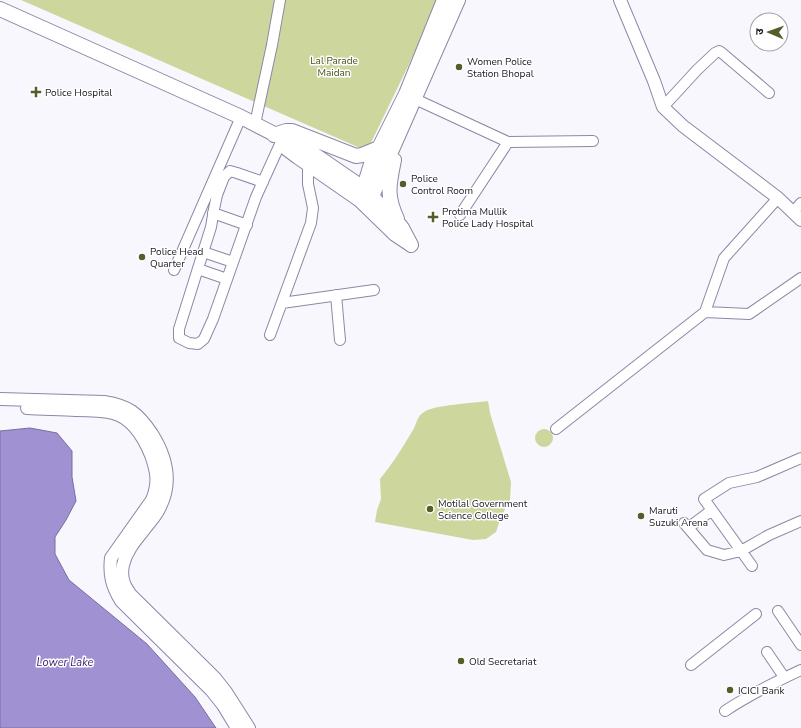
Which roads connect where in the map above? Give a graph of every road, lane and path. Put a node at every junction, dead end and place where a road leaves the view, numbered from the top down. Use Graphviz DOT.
graph roads {
  1 [pos="280,0"];
  2 [pos="444,0"];
  3 [pos="458,0"];
  4 [pos="620,0"];
  5 [pos="0,9"];
  6 [pos="770,93"];
  7 [pos="415,99"];
  8 [pos="663,107"];
  9 [pos="241,117"];
  10 [pos="404,123"];
  11 [pos="255,124"];
  12 [pos="277,138"];
  13 [pos="593,141"];
  14 [pos="508,142"];
  15 [pos="379,148"];
  16 [pos="294,155"];
  17 [pos="308,170"];
  18 [pos="263,182"];
  19 [pos="366,198"];
  20 [pos="778,198"];
  21 [pos="798,212"];
  22 [pos="213,213"];
  23 [pos="460,215"];
  24 [pos="398,223"];
  25 [pos="247,224"];
  26 [pos="411,245"];
  27 [pos="203,252"];
  28 [pos="233,262"];
  29 [pos="198,269"];
  30 [pos="174,270"];
  31 [pos="801,278"];
  32 [pos="227,279"];
  33 [pos="374,290"];
  34 [pos="336,295"];
  35 [pos="282,303"];
  36 [pos="705,312"];
  37 [pos="270,335"];
  38 [pos="340,340"];
  39 [pos="0,400"];
  40 [pos="0,407"];
  41 [pos="556,429"];
  42 [pos="801,458"];
  43 [pos="712,510"];
  44 [pos="801,521"];
  45 [pos="741,551"];
  46 [pos="752,566"];
  47 [pos="778,611"];
  48 [pos="756,614"];
  49 [pos="801,645"];
  50 [pos="767,652"];
  51 [pos="692,665"];
  52 [pos="801,670"];
  53 [pos="784,678"];
  54 [pos="725,712"];
  55 [pos="237,728"];
  56 [pos="249,728"];
  1 -- 11 [label="street"];
  2 -- 15 [label="main road"];
  3 -- 7 [label="main road"];
  4 -- 8 [label="street"];
  5 -- 9 [label="main road"];
  6 -- 8 [label="street"];
  7 -- 10 [label="main road"];
  7 -- 14 [label="street"];
  8 -- 20 [label="street"];
  9 -- 11 [label="main road"];
  9 -- 30 [label="street"];
  10 -- 19 [label="main road"];
  10 -- 24 [label="main road"];
  11 -- 12 [label="main road"];
  12 -- 15 [label="main road"];
  12 -- 16 [label="main road"];
  12 -- 18 [label="street"];
  12 -- 19 [label="main road"];
  13 -- 14 [label="street"];
  14 -- 23 [label="street"];
  15 -- 19 [label="main road"];
  16 -- 17 [label="main road"];
  16 -- 19 [label="main road"];
  17 -- 26 [label="main road"];
  17 -- 35 [label="street"];
  18 -- 22 [label="street"];
  18 -- 25 [label="street"];
  19 -- 24 [label="main road"];
  19 -- 26 [label="main road"];
  20 -- 21 [label="street"];
  20 -- 36 [label="street"];
  22 -- 25 [label="street"];
  22 -- 27 [label="street"];
  24 -- 26 [label="main road"];
  25 -- 28 [label="street"];
  27 -- 28 [label="street"];
  27 -- 29 [label="street"];
  28 -- 32 [label="street"];
  29 -- 32 [label="street"];
  29 -- 32 [label="street"];
  31 -- 36 [label="street"];
  33 -- 34 [label="street"];
  34 -- 35 [label="street"];
  34 -- 38 [label="street"];
  35 -- 37 [label="street"];
  36 -- 41 [label="street"];
  39 -- 56 [label="street"];
  40 -- 55 [label="street"];
  42 -- 43 [label="street"];
  43 -- 45 [label="street"];
  43 -- 45 [label="street"];
  44 -- 45 [label="street"];
  45 -- 46 [label="street"];
  47 -- 49 [label="street"];
  48 -- 51 [label="street"];
  50 -- 53 [label="street"];
  52 -- 53 [label="street"];
  53 -- 54 [label="street"];
}
